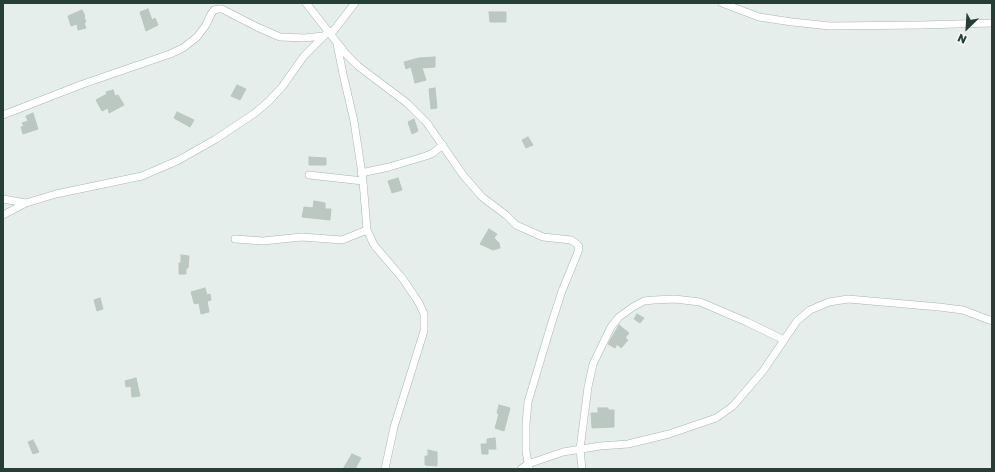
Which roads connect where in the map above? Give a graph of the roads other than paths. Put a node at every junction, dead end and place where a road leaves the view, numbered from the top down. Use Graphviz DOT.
graph roads {
  1 [pos="306,3"];
  2 [pos="356,3"];
  3 [pos="722,3"];
  4 [pos="218,5"];
  5 [pos="992,22"];
  6 [pos="328,34"];
  7 [pos="337,42"];
  8 [pos="3,115"];
  9 [pos="443,145"];
  10 [pos="361,173"];
  11 [pos="309,175"];
  12 [pos="363,181"];
  13 [pos="3,199"];
  14 [pos="26,203"];
  15 [pos="3,216"];
  16 [pos="367,230"];
  17 [pos="235,239"];
  18 [pos="992,321"];
  19 [pos="784,340"];
  20 [pos="580,449"];
  21 [pos="528,467"];
  22 [pos="385,469"];
  23 [pos="521,469"];
  24 [pos="582,469"];
  1 -- 6 [label="street"];
  2 -- 6 [label="street"];
  3 -- 5 [label="street"];
  4 -- 6 [label="street"];
  4 -- 8 [label="street"];
  6 -- 7 [label="street"];
  6 -- 14 [label="street"];
  7 -- 9 [label="street"];
  7 -- 10 [label="street"];
  9 -- 10 [label="street"];
  9 -- 21 [label="street"];
  10 -- 12 [label="street"];
  11 -- 12 [label="street"];
  12 -- 16 [label="street"];
  13 -- 14 [label="street"];
  14 -- 15 [label="street"];
  16 -- 17 [label="street"];
  16 -- 22 [label="street"];
  18 -- 19 [label="street"];
  19 -- 20 [label="street"];
  19 -- 20 [label="street"];
  20 -- 21 [label="street"];
  20 -- 24 [label="street"];
  21 -- 23 [label="street"];
}
